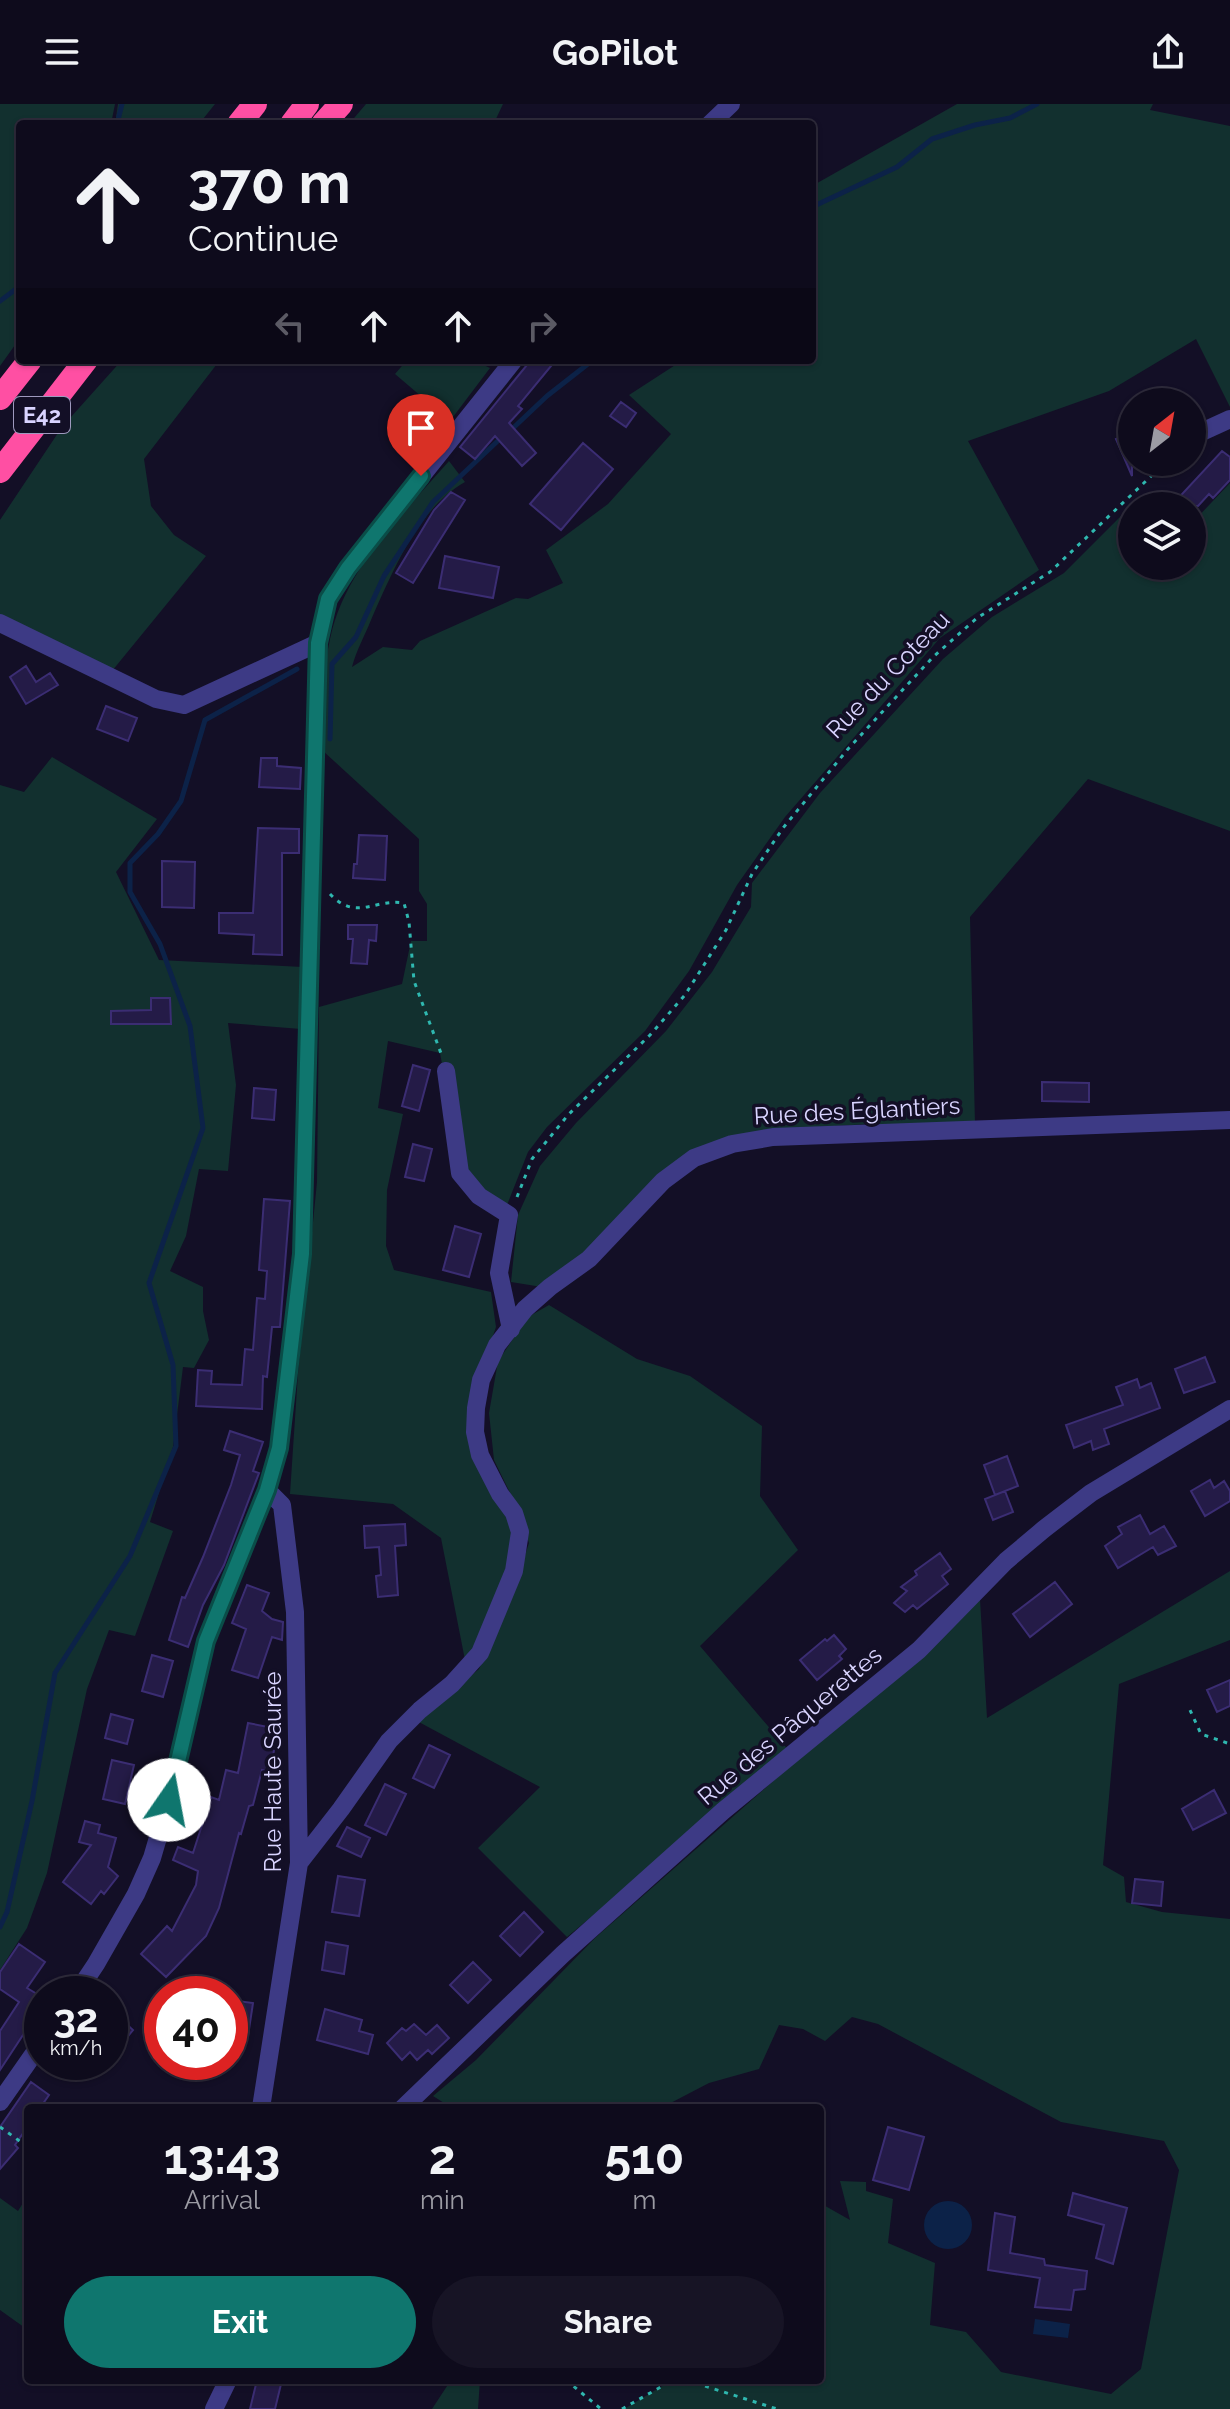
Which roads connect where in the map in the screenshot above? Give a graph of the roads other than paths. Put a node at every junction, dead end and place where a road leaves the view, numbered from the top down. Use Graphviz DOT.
graph roads {
  1 [pos="255,104"];
  2 [pos="341,104"];
  3 [pos="731,104"];
  4 [pos="242,120"];
  5 [pos="327,120"];
  6 [pos="714,120"];
  7 [pos="27,364"];
  8 [pos="83,364"];
  9 [pos="511,364"];
  10 [pos="0,398"];
  11 [pos="1230,419"];
  12 [pos="1206,430"];
  13 [pos="0,471"];
  14 [pos="0,623"];
  15 [pos="318,643"];
  16 [pos="446,1071"];
  17 [pos="1230,1120"];
  18 [pos="511,1329"];
  19 [pos="1230,1409"];
  20 [pos="267,1490"];
  21 [pos="299,1863"];
  22 [pos="88,1976"];
  23 [pos="24,2068"];
  24 [pos="0,2102"];
  25 [pos="262,2104"];
  26 [pos="407,2104"];
  27 [pos="226,2384"];
  28 [pos="214,2409"];
  1 -- 4 [label="highway"];
  2 -- 5 [label="highway"];
  3 -- 6 [label="street"];
  7 -- 10 [label="highway, E42"];
  8 -- 13 [label="highway, E42"];
  9 -- 15 [label="street"];
  11 -- 12 [label="street"];
  14 -- 15 [label="street"];
  15 -- 20 [label="street"];
  16 -- 18 [label="street"];
  17 -- 18 [label="street, Rue des Églantiers"];
  18 -- 21 [label="street, Rue des Églantiers"];
  19 -- 26 [label="street, Rue des Pâquerettes"];
  20 -- 21 [label="street, Rue Haute Saurée"];
  20 -- 22 [label="street"];
  21 -- 25 [label="street, Rue Haute Saurée"];
  23 -- 24 [label="street"];
  27 -- 28 [label="street"];
}
